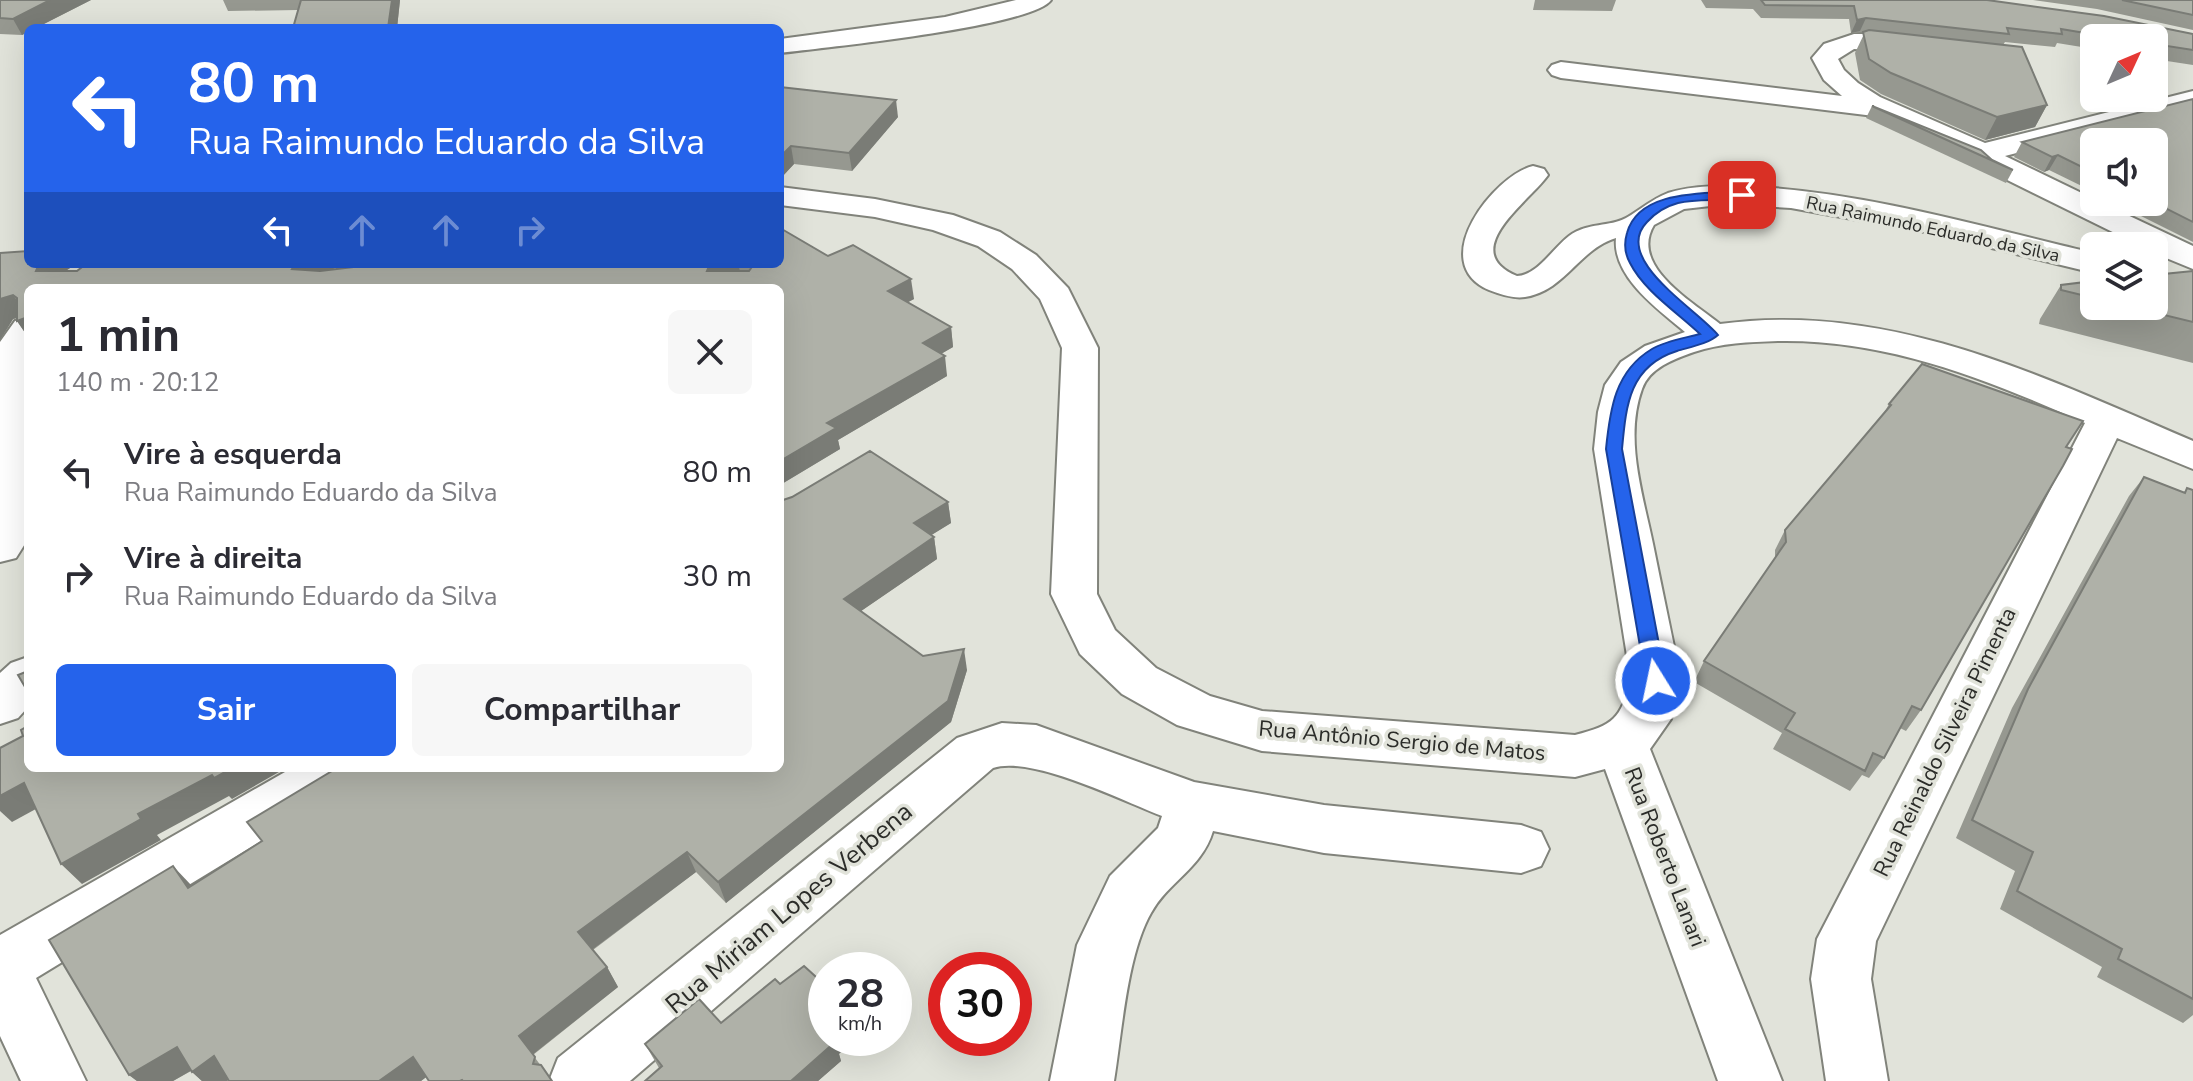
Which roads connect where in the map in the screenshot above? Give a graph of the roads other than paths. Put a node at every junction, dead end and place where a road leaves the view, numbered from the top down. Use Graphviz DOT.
graph roads {
  1 [pos="1039,0"];
  2 [pos="784,45"];
  3 [pos="1945,49"];
  4 [pos="1561,70"];
  5 [pos="2192,99"];
  6 [pos="1885,110"];
  7 [pos="1986,154"];
  8 [pos="1533,175"];
  9 [pos="784,197"];
  10 [pos="1636,226"];
  11 [pos="2192,258"];
  12 [pos="2080,260"];
  13 [pos="2168,263"];
  14 [pos="24,334"];
  15 [pos="1711,335"];
  16 [pos="2106,420"];
  17 [pos="2193,456"];
  18 [pos="0,547"];
  19 [pos="24,680"];
  20 [pos="0,704"];
  21 [pos="1622,744"];
  22 [pos="330,772"];
  23 [pos="1193,804"];
  24 [pos="1521,849"];
  25 [pos="0,968"];
  26 [pos="1852,1080"];
  27 [pos="54,1081"];
  28 [pos="581,1081"];
  29 [pos="1082,1081"];
  30 [pos="1750,1081"];
  1 -- 2 [label="street"];
  3 -- 6 [label="street"];
  4 -- 6 [label="street"];
  5 -- 7 [label="street"];
  6 -- 7 [label="street"];
  7 -- 11 [label="street"];
  8 -- 10 [label="street"];
  9 -- 21 [label="street, Rua Antônio Sergio de Matos"];
  10 -- 12 [label="street, Rua Raimundo Eduardo da Silva"];
  10 -- 15 [label="street"];
  11 -- 13 [label="street"];
  14 -- 18 [label="street"];
  15 -- 16 [label="street, Rua Roberto Lanari"];
  15 -- 21 [label="street, Rua Roberto Lanari"];
  16 -- 17 [label="street, Rua Roberto Lanari"];
  16 -- 26 [label="street, Rua Reinaldo Silveira Pimenta"];
  19 -- 20 [label="street"];
  21 -- 30 [label="street, Rua Roberto Lanari"];
  22 -- 25 [label="street"];
  23 -- 24 [label="street"];
  23 -- 28 [label="street, Rua Miriam Lopes Verbena"];
  23 -- 29 [label="street"];
  25 -- 27 [label="street"];
}
